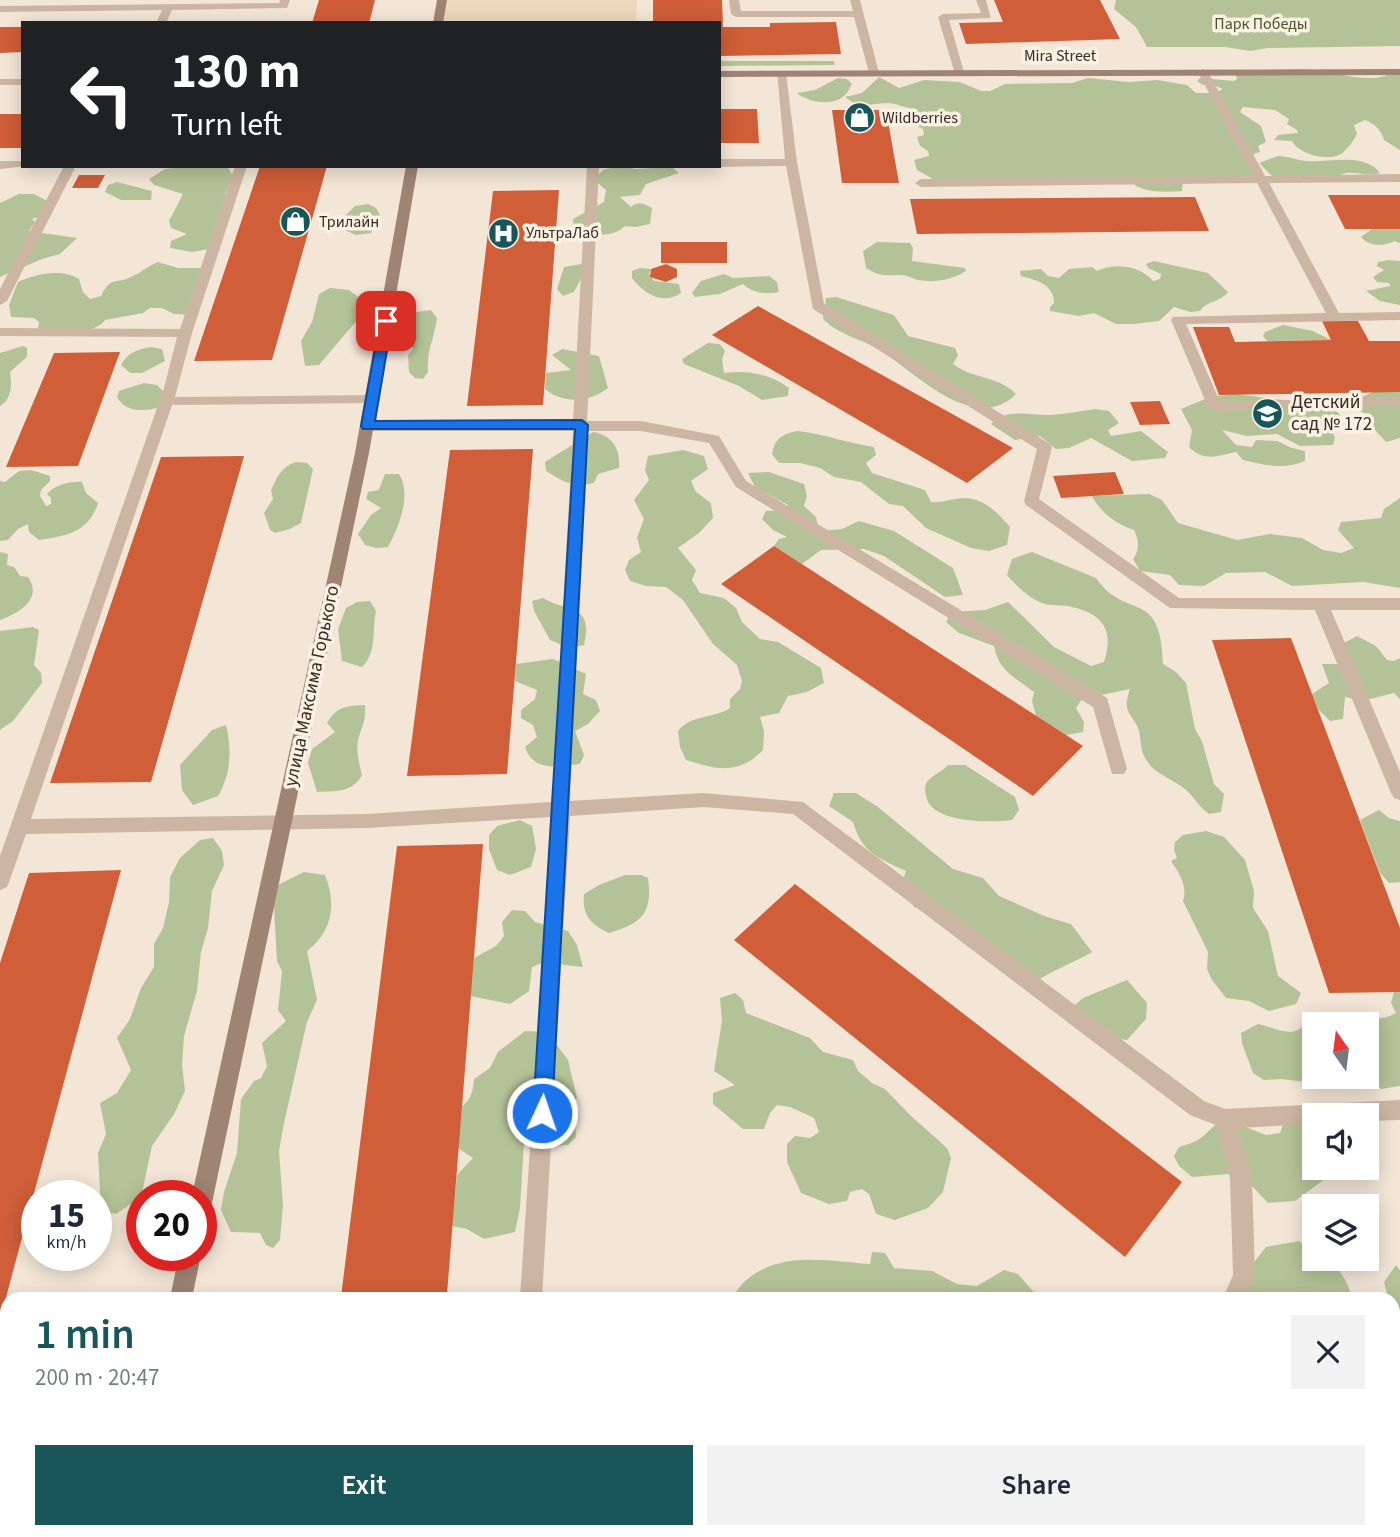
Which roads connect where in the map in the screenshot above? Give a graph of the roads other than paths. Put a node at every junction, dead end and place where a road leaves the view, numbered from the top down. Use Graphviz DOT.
graph roads {
  1 [pos="285,0"];
  2 [pos="443,0"];
  3 [pos="734,0"];
  4 [pos="855,0"];
  5 [pos="981,0"];
  6 [pos="168,7"];
  7 [pos="0,9"];
  8 [pos="859,14"];
  9 [pos="162,21"];
  10 [pos="438,21"];
  11 [pos="959,72"];
  12 [pos="1203,72"];
  13 [pos="1400,72"];
  14 [pos="781,73"];
  15 [pos="874,73"];
  16 [pos="721,74"];
  17 [pos="0,82"];
  18 [pos="21,82"];
  19 [pos="791,162"];
  20 [pos="721,163"];
  21 [pos="0,165"];
  22 [pos="21,165"];
  23 [pos="69,168"];
  24 [pos="240,168"];
  25 [pos="412,168"];
  26 [pos="593,168"];
  27 [pos="1261,178"];
  28 [pos="1400,178"];
  29 [pos="921,183"];
  30 [pos="0,301"];
  31 [pos="1400,316"];
  32 [pos="1335,317"];
  33 [pos="0,332"];
  34 [pos="186,333"];
  35 [pos="373,399"];
  36 [pos="167,401"];
  37 [pos="1400,401"];
  38 [pos="582,425"];
  39 [pos="367,426"];
  40 [pos="1321,604"];
  41 [pos="1400,604"];
  42 [pos="1118,769"];
  43 [pos="1400,793"];
  44 [pos="561,809"];
  45 [pos="283,824"];
  46 [pos="19,827"];
  47 [pos="0,882"];
  48 [pos="1400,1110"];
  49 [pos="1225,1119"];
  50 [pos="206,1180"];
  51 [pos="187,1271"];
  52 [pos="182,1292"];
  53 [pos="531,1292"];
  54 [pos="1237,1292"];
  1 -- 6 [label="street"];
  2 -- 10 [label="main road"];
  3 -- 8 [label="street"];
  4 -- 8 [label="street"];
  5 -- 11 [label="street"];
  6 -- 7 [label="street"];
  6 -- 9 [label="street"];
  8 -- 15 [label="street"];
  11 -- 12 [label="main road, Mira Street"];
  11 -- 15 [label="main road, Mira Street"];
  12 -- 13 [label="main road, Mira Street"];
  12 -- 27 [label="street"];
  14 -- 15 [label="main road, Mira Street"];
  14 -- 16 [label="main road, Mira Street"];
  14 -- 19 [label="street"];
  17 -- 18 [label="street"];
  19 -- 20 [label="street"];
  19 -- 40 [label="street"];
  21 -- 22 [label="street"];
  23 -- 30 [label="street"];
  24 -- 34 [label="street"];
  25 -- 35 [label="main road, улица Максима Горького"];
  26 -- 38 [label="street"];
  27 -- 28 [label="street"];
  27 -- 29 [label="street"];
  27 -- 32 [label="street"];
  31 -- 32 [label="street"];
  32 -- 37 [label="street"];
  33 -- 34 [label="street"];
  34 -- 36 [label="street"];
  35 -- 36 [label="street"];
  35 -- 39 [label="main road, улица Максима Горького"];
  36 -- 46 [label="street"];
  38 -- 39 [label="street"];
  38 -- 42 [label="street"];
  38 -- 44 [label="street"];
  39 -- 45 [label="main road, улица Максима Горького"];
  40 -- 41 [label="street"];
  40 -- 43 [label="street"];
  44 -- 45 [label="street"];
  44 -- 49 [label="street"];
  44 -- 53 [label="street"];
  45 -- 46 [label="street"];
  45 -- 50 [label="main road, улица Максима Горького"];
  46 -- 47 [label="street"];
  48 -- 49 [label="street"];
  49 -- 54 [label="street"];
  51 -- 52 [label="main road"];
}
